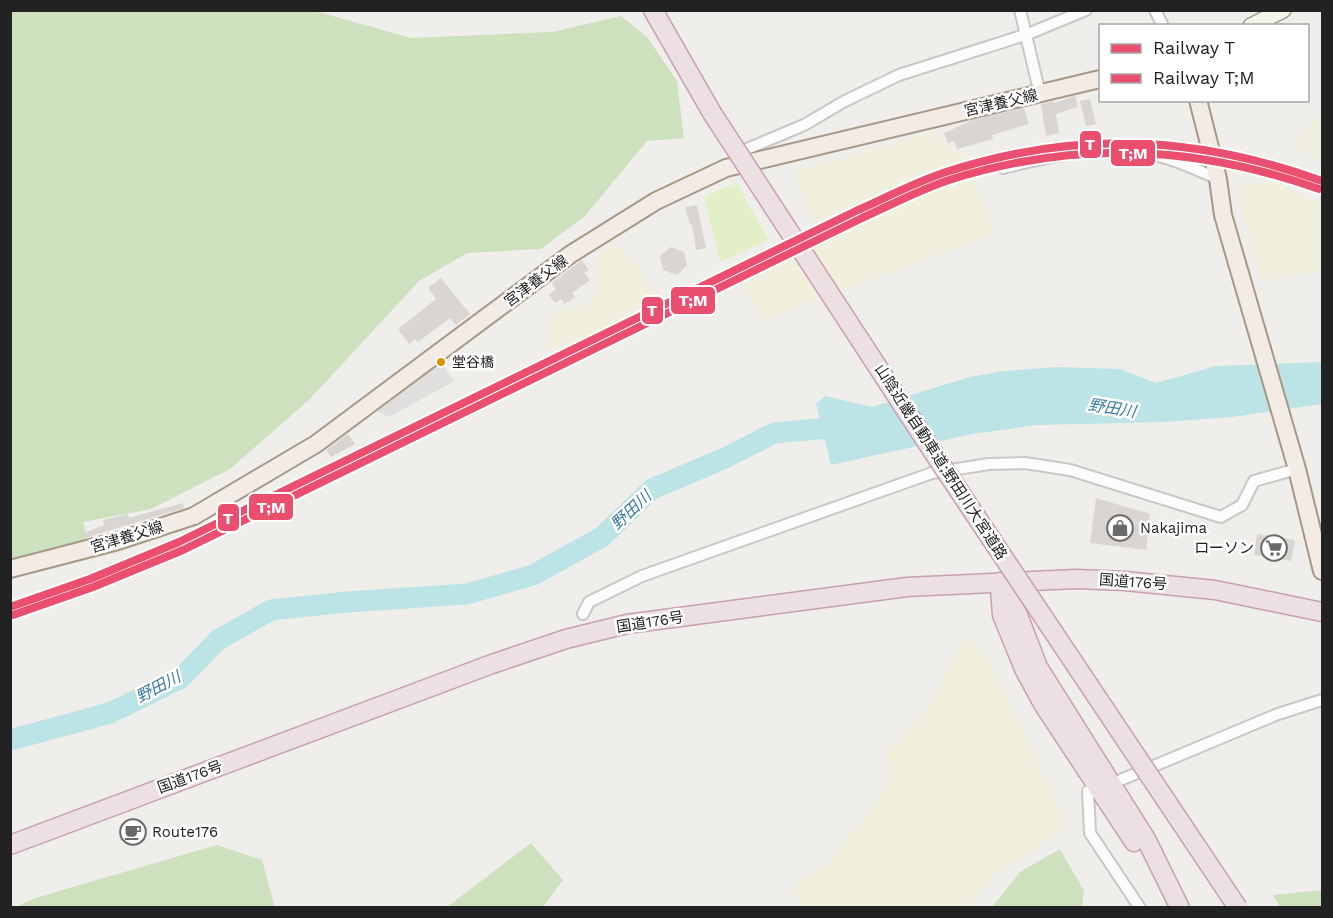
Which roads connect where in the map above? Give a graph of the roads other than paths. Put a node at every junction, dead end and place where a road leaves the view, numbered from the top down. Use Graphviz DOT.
graph roads {
  1 [pos="653,10"];
  2 [pos="1020,10"];
  3 [pos="1086,10"];
  4 [pos="1155,10"];
  5 [pos="1283,10"];
  6 [pos="1162,24"];
  7 [pos="1255,24"];
  8 [pos="1028,34"];
  9 [pos="1099,79"];
  10 [pos="1040,94"];
  11 [pos="1199,102"];
  12 [pos="726,168"];
  13 [pos="1003,168"];
  14 [pos="1218,179"];
  15 [pos="1296,465"];
  16 [pos="10,569"];
  17 [pos="1323,571"];
  18 [pos="1000,582"];
  19 [pos="1323,612"];
  20 [pos="583,615"];
  21 [pos="1323,700"];
  22 [pos="1118,781"];
  23 [pos="1093,789"];
  24 [pos="10,845"];
  25 [pos="1140,908"];
  26 [pos="1167,908"];
  27 [pos="1180,908"];
  28 [pos="1238,908"];
  1 -- 28 [label="highway, 山陰近畿自動車道;野田川大宮道路, bridge"];
  2 -- 8 [label="street"];
  3 -- 8 [label="street"];
  4 -- 6 [label="street"];
  5 -- 7 [label="main road"];
  8 -- 10 [label="street"];
  8 -- 12 [label="street"];
  9 -- 10 [label="main road, 宮津養父線"];
  10 -- 12 [label="main road, 宮津養父線"];
  11 -- 14 [label="main road"];
  12 -- 16 [label="main road, 宮津養父線"];
  13 -- 14 [label="street"];
  14 -- 15 [label="main road"];
  15 -- 17 [label="main road"];
  15 -- 20 [label="street"];
  18 -- 19 [label="highway, 国道176号"];
  18 -- 24 [label="highway, 国道176号"];
  18 -- 26 [label="highway"];
  18 -- 27 [label="highway"];
  21 -- 22 [label="street"];
  23 -- 25 [label="street"];
}
